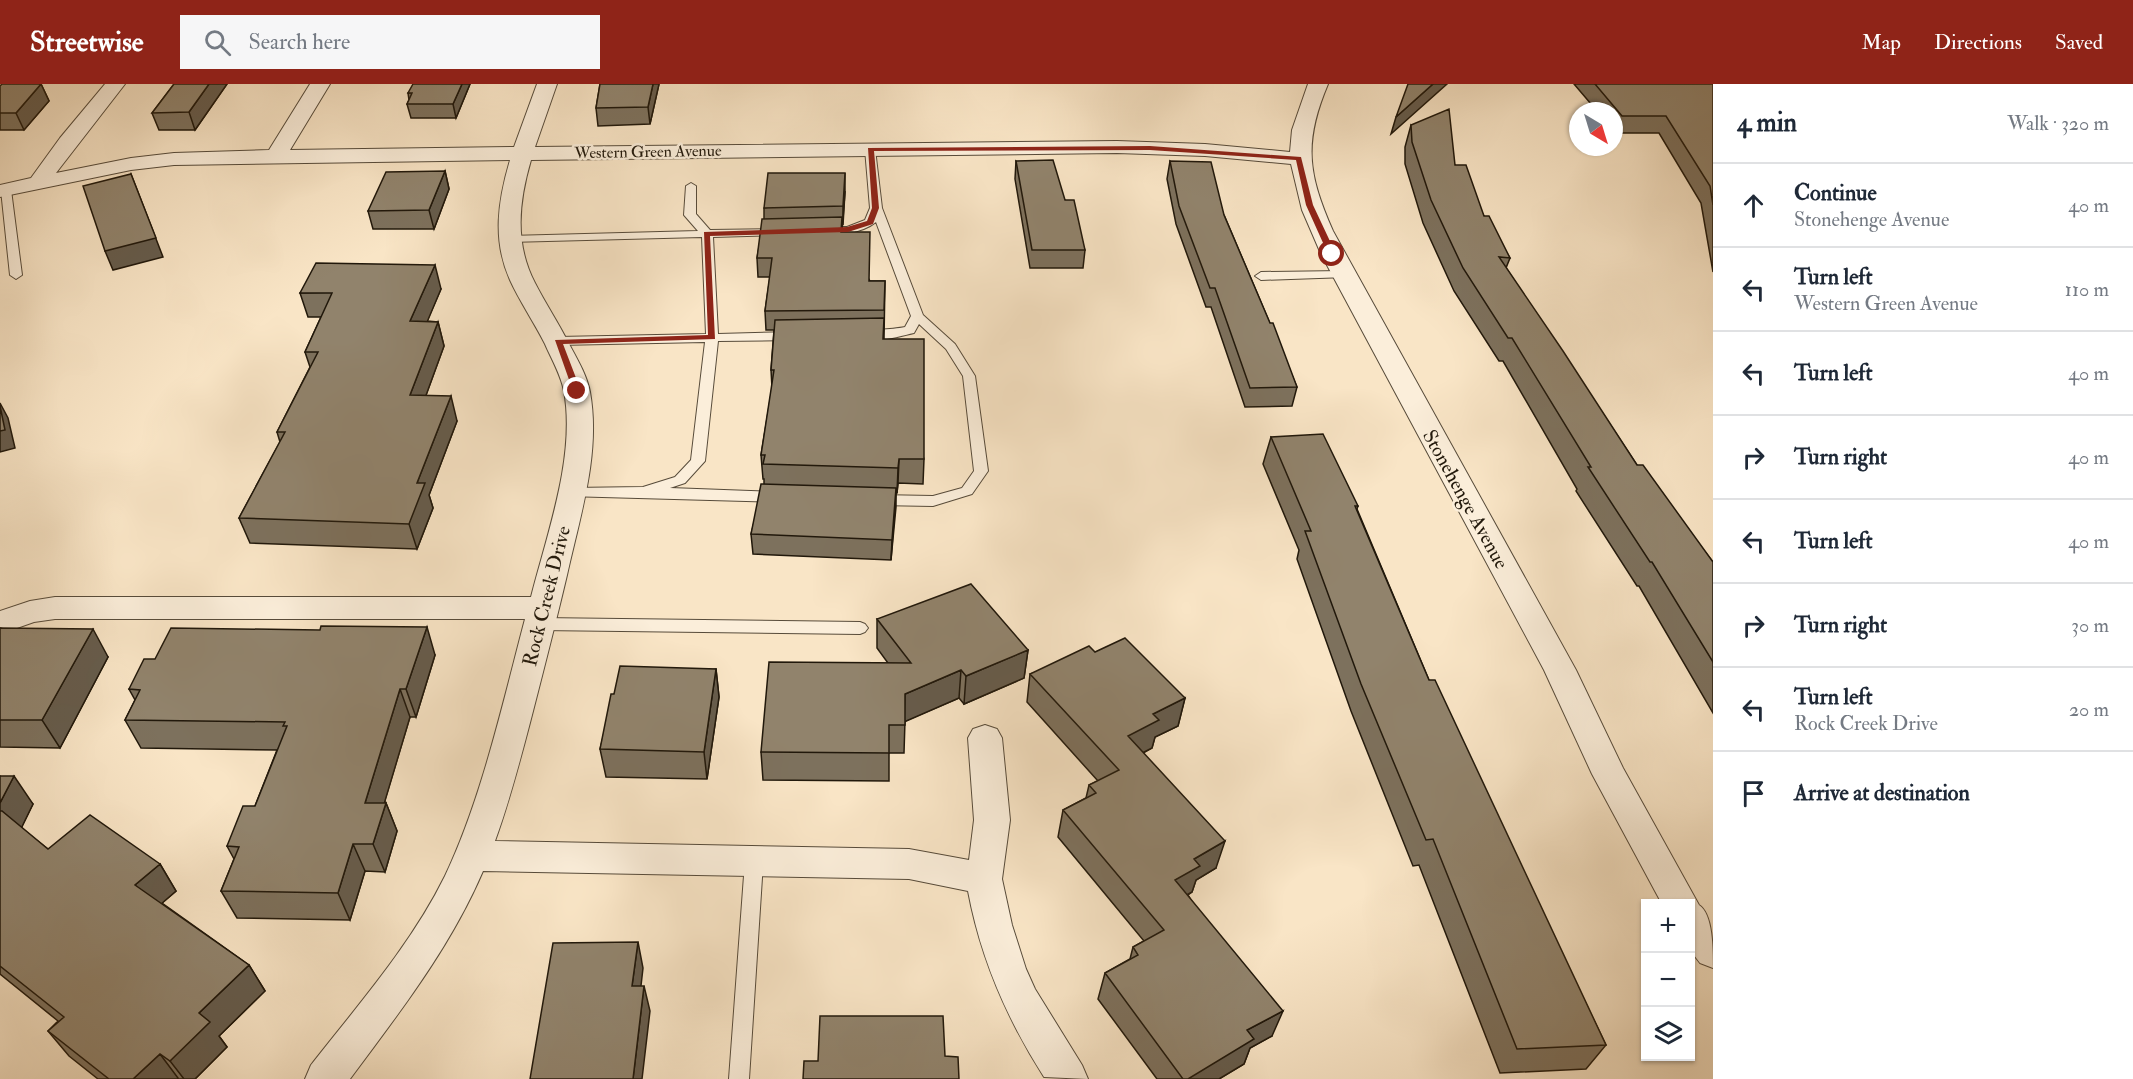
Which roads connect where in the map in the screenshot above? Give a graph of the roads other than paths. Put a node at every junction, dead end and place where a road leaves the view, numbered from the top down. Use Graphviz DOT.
graph roads {
  1 [pos="115,84"];
  2 [pos="320,84"];
  3 [pos="548,84"];
  4 [pos="1318,84"];
  5 [pos="870,149"];
  6 [pos="523,152"];
  7 [pos="276,156"];
  8 [pos="1299,159"];
  9 [pos="39,182"];
  10 [pos="691,186"];
  11 [pos="3,191"];
  12 [pos="876,208"];
  13 [pos="789,231"];
  14 [pos="812,231"];
  15 [pos="707,234"];
  16 [pos="509,239"];
  17 [pos="16,275"];
  18 [pos="1343,275"];
  19 [pos="1261,276"];
  20 [pos="918,316"];
  21 [pos="805,336"];
  22 [pos="852,336"];
  23 [pos="712,337"];
  24 [pos="558,341"];
  25 [pos="644,492"];
  26 [pos="571,493"];
  27 [pos="795,497"];
  28 [pos="864,499"];
  29 [pos="542,616"];
  30 [pos="0,623"];
  31 [pos="860,628"];
  32 [pos="985,738"];
  33 [pos="473,856"];
  34 [pos="754,862"];
  35 [pos="984,879"];
  36 [pos="1679,899"];
  37 [pos="1695,925"];
  38 [pos="1713,951"];
  39 [pos="326,1079"];
  40 [pos="739,1079"];
  41 [pos="1068,1079"];
  1 -- 9 [label="street"];
  2 -- 7 [label="street"];
  3 -- 6 [label="street, Rock Creek Drive"];
  4 -- 8 [label="street, Stonehenge Avenue"];
  5 -- 6 [label="street, Western Green Avenue"];
  5 -- 8 [label="street, Western Green Avenue"];
  5 -- 12 [label="lane"];
  6 -- 7 [label="street, Western Green Avenue"];
  6 -- 16 [label="street, Rock Creek Drive"];
  7 -- 9 [label="street, Western Green Avenue"];
  8 -- 18 [label="street, Stonehenge Avenue"];
  9 -- 11 [label="street, Western Green Avenue"];
  10 -- 15 [label="lane"];
  11 -- 17 [label="lane"];
  12 -- 14 [label="lane"];
  12 -- 20 [label="lane"];
  13 -- 15 [label="lane"];
  15 -- 16 [label="lane"];
  15 -- 23 [label="lane"];
  16 -- 24 [label="street, Rock Creek Drive"];
  18 -- 19 [label="lane"];
  18 -- 36 [label="street, Stonehenge Avenue"];
  20 -- 22 [label="lane"];
  20 -- 28 [label="lane"];
  21 -- 23 [label="lane"];
  23 -- 24 [label="lane"];
  23 -- 25 [label="lane"];
  24 -- 26 [label="street, Rock Creek Drive"];
  25 -- 26 [label="lane"];
  25 -- 27 [label="lane"];
  26 -- 29 [label="street, Rock Creek Drive"];
  29 -- 30 [label="street"];
  29 -- 31 [label="lane"];
  29 -- 33 [label="street, Rock Creek Drive"];
  32 -- 35 [label="street"];
  33 -- 34 [label="street"];
  33 -- 39 [label="street, Rock Creek Drive"];
  34 -- 35 [label="street"];
  34 -- 40 [label="lane"];
  35 -- 41 [label="street"];
  37 -- 38 [label="street"];
}
